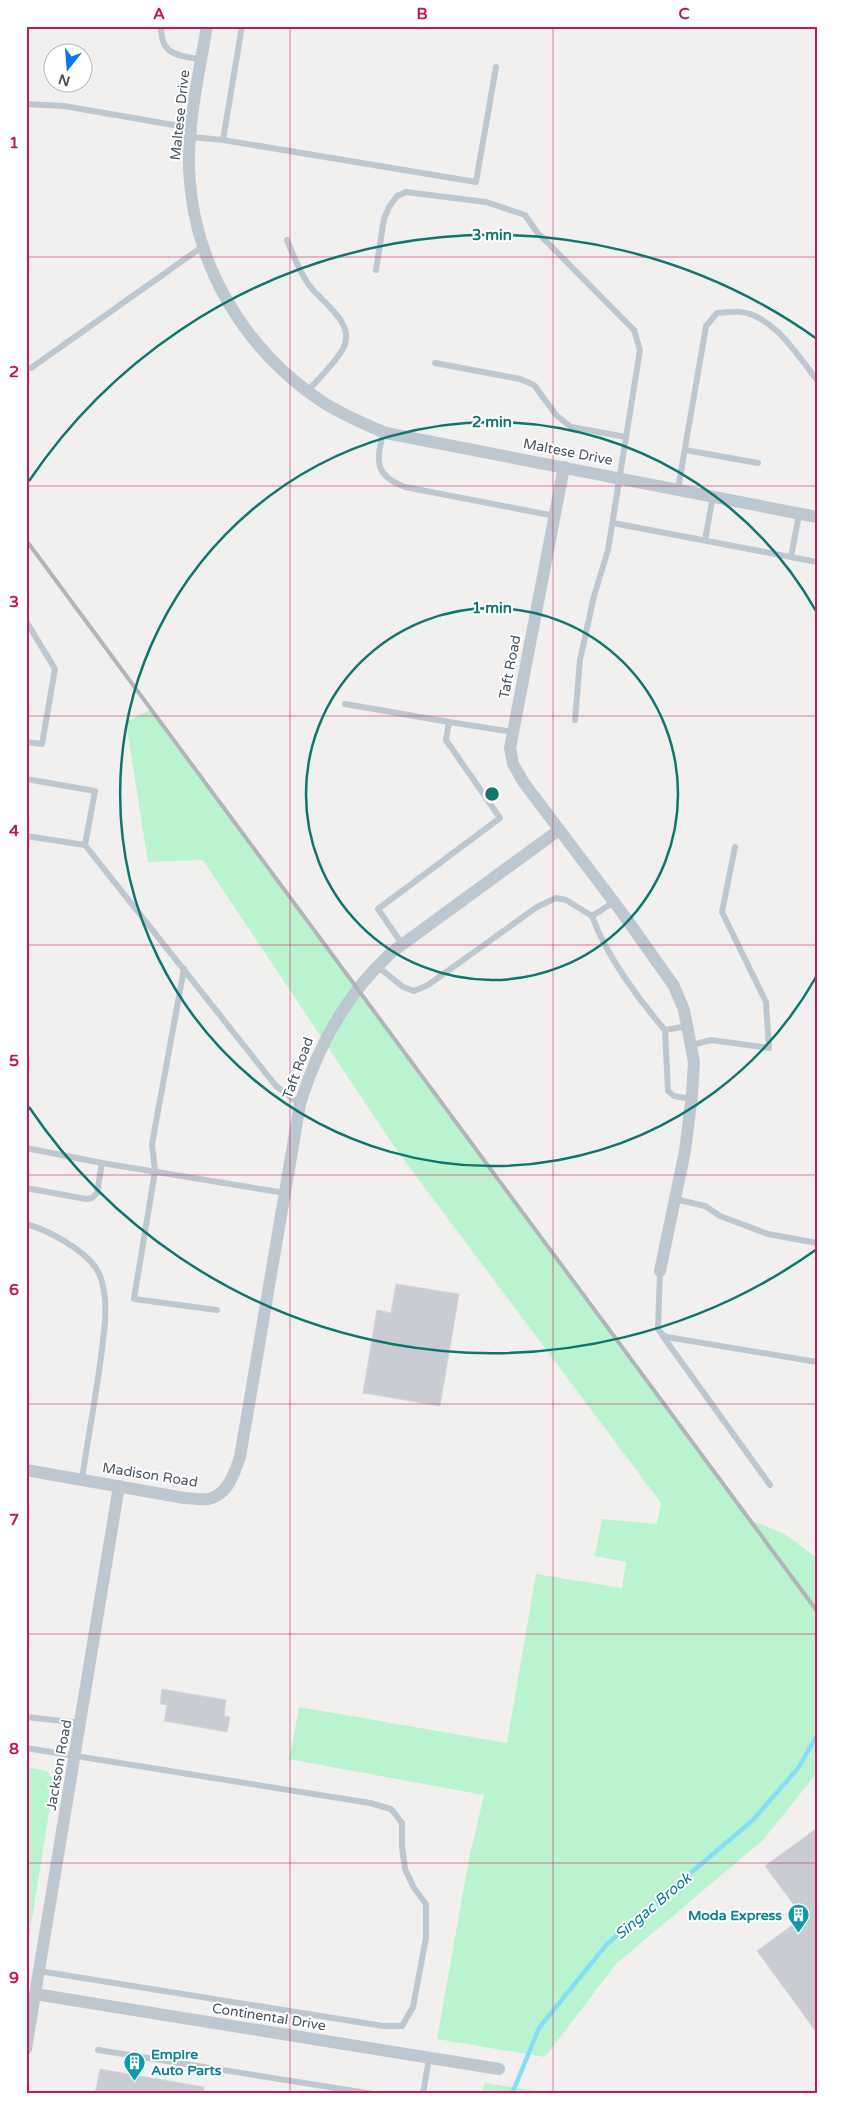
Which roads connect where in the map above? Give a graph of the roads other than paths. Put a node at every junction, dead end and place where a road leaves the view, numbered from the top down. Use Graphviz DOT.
graph roads {
  1 [pos="161,26"];
  2 [pos="207,26"];
  3 [pos="242,26"];
  4 [pos="201,60"];
  5 [pos="496,67"];
  6 [pos="26,104"];
  7 [pos="191,133"];
  8 [pos="223,140"];
  9 [pos="287,240"];
  10 [pos="202,247"];
  11 [pos="376,270"];
  12 [pos="435,363"];
  13 [pos="31,368"];
  14 [pos="817,380"];
  15 [pos="308,391"];
  16 [pos="383,432"];
  17 [pos="626,437"];
  18 [pos="685,450"];
  19 [pos="758,463"];
  20 [pos="564,467"];
  21 [pos="620,477"];
  22 [pos="678,489"];
  23 [pos="713,496"];
  24 [pos="799,514"];
  25 [pos="555,516"];
  26 [pos="817,517"];
  27 [pos="613,522"];
  28 [pos="705,540"];
  29 [pos="791,557"];
  30 [pos="817,562"];
  31 [pos="26,621"];
  32 [pos="344,704"];
  33 [pos="575,720"];
  34 [pos="449,722"];
  35 [pos="513,732"];
  36 [pos="26,742"];
  37 [pos="26,779"];
  38 [pos="559,830"];
  39 [pos="26,836"];
  40 [pos="85,845"];
  41 [pos="734,847"];
  42 [pos="614,902"];
  43 [pos="592,916"];
  44 [pos="402,944"];
  45 [pos="377,966"];
  46 [pos="184,969"];
  47 [pos="688,1026"];
  48 [pos="665,1030"];
  49 [pos="692,1046"];
  50 [pos="691,1099"];
  51 [pos="300,1104"];
  52 [pos="26,1148"];
  53 [pos="102,1163"];
  54 [pos="155,1171"];
  55 [pos="26,1188"];
  56 [pos="285,1193"];
  57 [pos="675,1199"];
  58 [pos="26,1224"];
  59 [pos="817,1243"];
  60 [pos="660,1271"];
  61 [pos="216,1310"];
  62 [pos="662,1334"];
  63 [pos="817,1362"];
  64 [pos="246,1422"];
  65 [pos="26,1470"];
  66 [pos="82,1480"];
  67 [pos="770,1484"];
  68 [pos="119,1486"];
  69 [pos="26,1717"];
  70 [pos="81,1723"];
  71 [pos="26,1748"];
  72 [pos="75,1756"];
  73 [pos="39,1971"];
  74 [pos="31,1994"];
  75 [pos="26,2049"];
  76 [pos="98,2050"];
  77 [pos="429,2058"];
  78 [pos="499,2069"];
  79 [pos="373,2094"];
  80 [pos="422,2094"];
  1 -- 4 [label="lane"];
  2 -- 4 [label="street, Maltese Drive"];
  3 -- 8 [label="lane"];
  4 -- 7 [label="street, Maltese Drive"];
  5 -- 8 [label="lane"];
  6 -- 7 [label="lane"];
  7 -- 8 [label="lane"];
  7 -- 10 [label="street, Maltese Drive"];
  9 -- 15 [label="lane"];
  10 -- 13 [label="lane"];
  10 -- 15 [label="street, Maltese Drive"];
  11 -- 17 [label="lane"];
  12 -- 17 [label="lane"];
  14 -- 18 [label="lane"];
  15 -- 16 [label="street, Maltese Drive"];
  16 -- 20 [label="street, Maltese Drive"];
  16 -- 25 [label="lane"];
  17 -- 21 [label="lane"];
  18 -- 19 [label="lane"];
  18 -- 22 [label="lane"];
  20 -- 21 [label="street, Maltese Drive"];
  20 -- 25 [label="street, Taft Road"];
  21 -- 22 [label="street, Maltese Drive"];
  21 -- 27 [label="lane"];
  22 -- 23 [label="street, Maltese Drive"];
  23 -- 24 [label="street, Maltese Drive"];
  23 -- 28 [label="lane"];
  24 -- 26 [label="street, Maltese Drive"];
  24 -- 29 [label="lane"];
  25 -- 35 [label="street, Taft Road"];
  27 -- 28 [label="lane"];
  27 -- 33 [label="lane"];
  28 -- 29 [label="lane"];
  29 -- 30 [label="lane"];
  31 -- 36 [label="lane"];
  32 -- 34 [label="lane"];
  34 -- 35 [label="lane"];
  34 -- 44 [label="lane"];
  35 -- 38 [label="street, Taft Road"];
  37 -- 40 [label="lane"];
  38 -- 42 [label="street, Taft Road"];
  38 -- 44 [label="street, Taft Road"];
  39 -- 40 [label="lane"];
  40 -- 46 [label="lane"];
  41 -- 49 [label="lane"];
  42 -- 43 [label="lane"];
  42 -- 47 [label="street, Taft Road"];
  43 -- 45 [label="lane"];
  43 -- 48 [label="lane"];
  44 -- 45 [label="street, Taft Road"];
  45 -- 51 [label="street, Taft Road"];
  46 -- 51 [label="lane"];
  46 -- 54 [label="lane"];
  47 -- 48 [label="lane"];
  47 -- 49 [label="street, Taft Road"];
  48 -- 50 [label="lane"];
  49 -- 50 [label="street, Taft Road"];
  50 -- 57 [label="street, Taft Road"];
  51 -- 56 [label="street, Taft Road"];
  52 -- 53 [label="lane"];
  53 -- 54 [label="lane"];
  53 -- 55 [label="lane"];
  54 -- 56 [label="lane"];
  54 -- 61 [label="lane"];
  56 -- 64 [label="street, Taft Road"];
  57 -- 59 [label="lane"];
  57 -- 60 [label="street, Taft Road"];
  58 -- 66 [label="lane"];
  60 -- 62 [label="lane"];
  62 -- 63 [label="lane"];
  62 -- 67 [label="lane"];
  64 -- 68 [label="street, Madison Road"];
  65 -- 66 [label="street, Madison Road"];
  66 -- 68 [label="street, Madison Road"];
  68 -- 70 [label="street, Jackson Road"];
  69 -- 70 [label="lane"];
  70 -- 72 [label="street, Jackson Road"];
  71 -- 72 [label="lane"];
  72 -- 73 [label="street, Jackson Road"];
  72 -- 73 [label="lane"];
  73 -- 74 [label="street, Jackson Road"];
  74 -- 75 [label="street, Jackson Road"];
  74 -- 77 [label="street, Continental Drive"];
  76 -- 79 [label="lane"];
  77 -- 78 [label="street, Continental Drive"];
  77 -- 80 [label="lane"];
}
